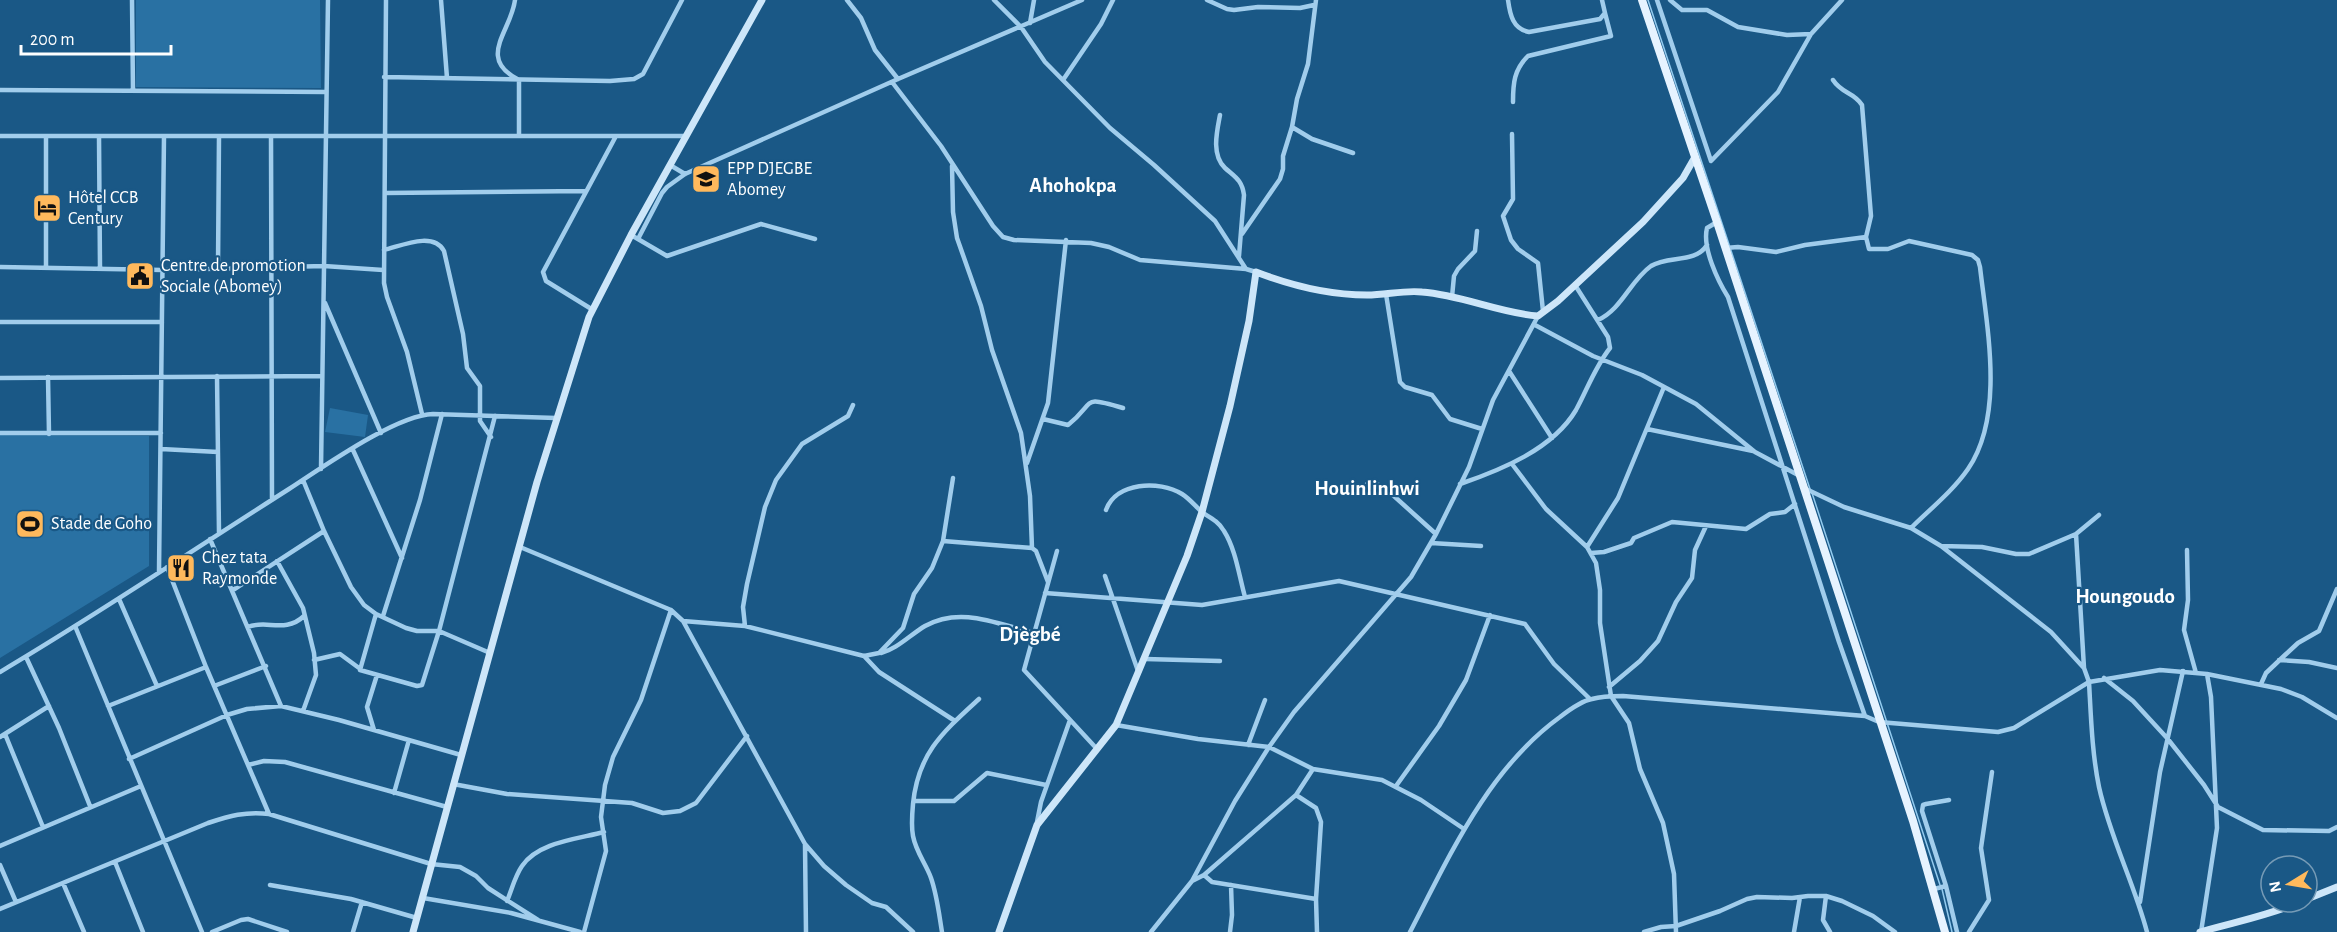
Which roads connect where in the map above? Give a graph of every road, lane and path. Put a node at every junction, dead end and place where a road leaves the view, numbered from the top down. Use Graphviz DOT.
graph roads {
  1 [pos="132,0"];
  2 [pos="328,0"];
  3 [pos="386,0"];
  4 [pos="441,0"];
  5 [pos="515,0"];
  6 [pos="682,0"];
  7 [pos="762,0"];
  8 [pos="847,0"];
  9 [pos="994,0"];
  10 [pos="1034,0"];
  11 [pos="1082,0"];
  12 [pos="1113,0"];
  13 [pos="1208,0"];
  14 [pos="1508,0"];
  15 [pos="1602,0"];
  16 [pos="1642,0"];
  17 [pos="1657,0"];
  18 [pos="1670,0"];
  19 [pos="1842,0"];
  20 [pos="1315,2"];
  21 [pos="1605,13"];
  22 [pos="1030,23"];
  23 [pos="1021,27"];
  24 [pos="1811,34"];
  25 [pos="384,77"];
  26 [pos="447,78"];
  27 [pos="898,79"];
  28 [pos="519,80"];
  29 [pos="1063,80"];
  30 [pos="1833,80"];
  31 [pos="892,82"];
  32 [pos="0,90"];
  33 [pos="133,91"];
  34 [pos="326,92"];
  35 [pos="1513,102"];
  36 [pos="1220,115"];
  37 [pos="1292,127"];
  38 [pos="1512,134"];
  39 [pos="0,136"];
  40 [pos="46,136"];
  41 [pos="99,136"];
  42 [pos="164,136"];
  43 [pos="219,136"];
  44 [pos="271,136"];
  45 [pos="326,136"];
  46 [pos="385,136"];
  47 [pos="519,136"];
  48 [pos="616,136"];
  49 [pos="687,136"];
  50 [pos="1353,153"];
  51 [pos="1695,157"];
  52 [pos="951,163"];
  53 [pos="670,165"];
  54 [pos="685,174"];
  55 [pos="586,190"];
  56 [pos="385,193"];
  57 [pos="1717,222"];
  58 [pos="1477,231"];
  59 [pos="1240,236"];
  60 [pos="1866,237"];
  61 [pos="635,238"];
  62 [pos="815,239"];
  63 [pos="1066,240"];
  64 [pos="1707,245"];
  65 [pos="1729,247"];
  66 [pos="384,250"];
  67 [pos="1239,255"];
  68 [pos="324,266"];
  69 [pos="0,267"];
  70 [pos="270,267"];
  71 [pos="46,268"];
  72 [pos="218,268"];
  73 [pos="100,269"];
  74 [pos="1246,269"];
  75 [pos="163,270"];
  76 [pos="383,270"];
  77 [pos="1256,273"];
  78 [pos="1575,285"];
  79 [pos="1386,294"];
  80 [pos="1452,297"];
  81 [pos="323,300"];
  82 [pos="593,310"];
  83 [pos="1541,313"];
  84 [pos="1598,320"];
  85 [pos="0,322"];
  86 [pos="162,322"];
  87 [pos="1535,325"];
  88 [pos="1601,360"];
  89 [pos="1509,371"];
  90 [pos="271,375"];
  91 [pos="162,376"];
  92 [pos="217,376"];
  93 [pos="322,376"];
  94 [pos="48,377"];
  95 [pos="0,378"];
  96 [pos="1664,387"];
  97 [pos="854,405"];
  98 [pos="1123,408"];
  99 [pos="422,414"];
  100 [pos="442,414"];
  101 [pos="479,416"];
  102 [pos="495,416"];
  103 [pos="556,418"];
  104 [pos="1043,420"];
  105 [pos="1482,429"];
  106 [pos="1647,429"];
  107 [pos="161,433"];
  108 [pos="381,433"];
  109 [pos="0,434"];
  110 [pos="49,434"];
  111 [pos="490,437"];
  112 [pos="1552,438"];
  113 [pos="161,449"];
  114 [pos="353,450"];
  115 [pos="218,452"];
  116 [pos="1755,452"];
  117 [pos="1512,464"];
  118 [pos="1026,465"];
  119 [pos="1783,466"];
  120 [pos="321,469"];
  121 [pos="1798,475"];
  122 [pos="953,478"];
  123 [pos="303,480"];
  124 [pos="1367,484"];
  125 [pos="1460,484"];
  126 [pos="1802,486"];
  127 [pos="272,500"];
  128 [pos="1795,504"];
  129 [pos="1106,510"];
  130 [pos="1202,512"];
  131 [pos="2099,515"];
  132 [pos="1706,526"];
  133 [pos="1911,528"];
  134 [pos="324,531"];
  135 [pos="219,533"];
  136 [pos="1436,534"];
  137 [pos="2076,534"];
  138 [pos="210,539"];
  139 [pos="944,541"];
  140 [pos="1431,543"];
  141 [pos="1481,546"];
  142 [pos="1941,546"];
  143 [pos="1587,547"];
  144 [pos="520,548"];
  145 [pos="1032,548"];
  146 [pos="2187,550"];
  147 [pos="1057,551"];
  148 [pos="1591,553"];
  149 [pos="402,558"];
  150 [pos="277,561"];
  151 [pos="167,567"];
  152 [pos="159,572"];
  153 [pos="1105,576"];
  154 [pos="1048,582"];
  155 [pos="233,590"];
  156 [pos="2337,590"];
  157 [pos="1045,593"];
  158 [pos="1398,594"];
  159 [pos="1245,597"];
  160 [pos="119,599"];
  161 [pos="1113,599"];
  162 [pos="1167,603"];
  163 [pos="670,610"];
  164 [pos="376,614"];
  165 [pos="1490,615"];
  166 [pos="304,616"];
  167 [pos="383,616"];
  168 [pos="683,621"];
  169 [pos="75,626"];
  170 [pos="745,626"];
  171 [pos="248,627"];
  172 [pos="439,631"];
  173 [pos="1034,633"];
  174 [pos="490,653"];
  175 [pos="879,653"];
  176 [pos="26,657"];
  177 [pos="864,657"];
  178 [pos="1144,659"];
  179 [pos="314,660"];
  180 [pos="2279,660"];
  181 [pos="1220,662"];
  182 [pos="266,666"];
  183 [pos="206,667"];
  184 [pos="359,668"];
  185 [pos="2084,668"];
  186 [pos="2337,668"];
  187 [pos="2182,671"];
  188 [pos="0,672"];
  189 [pos="2196,672"];
  190 [pos="1139,673"];
  191 [pos="2207,674"];
  192 [pos="376,675"];
  193 [pos="2104,678"];
  194 [pos="2089,682"];
  195 [pos="2261,684"];
  196 [pos="157,686"];
  197 [pos="214,686"];
  198 [pos="1609,687"];
  199 [pos="1611,696"];
  200 [pos="979,699"];
  201 [pos="1590,699"];
  202 [pos="1265,700"];
  203 [pos="49,706"];
  204 [pos="108,706"];
  205 [pos="281,706"];
  206 [pos="303,711"];
  207 [pos="227,715"];
  208 [pos="1865,716"];
  209 [pos="2337,718"];
  210 [pos="1070,720"];
  211 [pos="955,721"];
  212 [pos="1880,722"];
  213 [pos="1116,726"];
  214 [pos="374,730"];
  215 [pos="3,735"];
  216 [pos="747,736"];
  217 [pos="2168,738"];
  218 [pos="409,740"];
  219 [pos="1248,744"];
  220 [pos="1269,747"];
  221 [pos="1098,750"];
  222 [pos="461,755"];
  223 [pos="129,759"];
  224 [pos="248,765"];
  225 [pos="1313,769"];
  226 [pos="1992,772"];
  227 [pos="453,784"];
  228 [pos="1046,785"];
  229 [pos="141,786"];
  230 [pos="1396,786"];
  231 [pos="394,793"];
  232 [pos="1296,795"];
  233 [pos="602,800"];
  234 [pos="1949,800"];
  235 [pos="914,801"];
  236 [pos="90,806"];
  237 [pos="447,807"];
  238 [pos="2218,807"];
  239 [pos="269,814"];
  240 [pos="1037,825"];
  241 [pos="43,827"];
  242 [pos="2337,827"];
  243 [pos="1464,829"];
  244 [pos="604,832"];
  245 [pos="163,842"];
  246 [pos="806,844"];
  247 [pos="0,846"];
  248 [pos="115,862"];
  249 [pos="432,864"];
  250 [pos="0,865"];
  251 [pos="1204,875"];
  252 [pos="1192,881"];
  253 [pos="63,883"];
  254 [pos="270,885"];
  255 [pos="1231,885"];
  256 [pos="1940,887"];
  257 [pos="2337,887"];
  258 [pos="2319,894"];
  259 [pos="1826,896"];
  260 [pos="1800,897"];
  261 [pos="423,898"];
  262 [pos="1316,899"];
  263 [pos="507,901"];
  264 [pos="16,902"];
  265 [pos="362,903"];
  266 [pos="2140,905"];
  267 [pos="0,909"];
  268 [pos="2269,914"];
  269 [pos="417,918"];
  270 [pos="538,920"];
  271 [pos="1676,929"];
  272 [pos="84,932"];
  273 [pos="143,932"];
  274 [pos="202,932"];
  275 [pos="212,932"];
  276 [pos="287,932"];
  277 [pos="353,932"];
  278 [pos="413,932"];
  279 [pos="582,932"];
  280 [pos="806,932"];
  281 [pos="913,932"];
  282 [pos="942,932"];
  283 [pos="999,932"];
  284 [pos="1151,932"];
  285 [pos="1230,932"];
  286 [pos="1317,932"];
  287 [pos="1410,932"];
  288 [pos="1644,932"];
  289 [pos="1794,932"];
  290 [pos="1830,932"];
  291 [pos="1895,932"];
  292 [pos="1945,932"];
  293 [pos="1957,932"];
  294 [pos="1969,932"];
  295 [pos="2147,932"];
  296 [pos="2201,932"];
  1 -- 33 [label="street"];
  2 -- 34 [label="street"];
  3 -- 25 [label="street"];
  4 -- 26 [label="street"];
  5 -- 28 [label="street"];
  6 -- 28 [label="street"];
  7 -- 49 [label="street"];
  8 -- 27 [label="street"];
  9 -- 23 [label="street"];
  10 -- 22 [label="street"];
  11 -- 22 [label="street"];
  12 -- 29 [label="street"];
  13 -- 20 [label="street"];
  14 -- 21 [label="street"];
  15 -- 21 [label="street"];
  16 -- 51 [label="main road"];
  17 -- 24 [label="street"];
  18 -- 24 [label="street"];
  19 -- 24 [label="street"];
  20 -- 37 [label="street"];
  21 -- 35 [label="street"];
  22 -- 23 [label="street"];
  23 -- 27 [label="street"];
  23 -- 29 [label="street"];
  25 -- 26 [label="street"];
  25 -- 46 [label="street"];
  26 -- 28 [label="street"];
  27 -- 31 [label="street"];
  28 -- 47 [label="street"];
  29 -- 67 [label="street"];
  30 -- 60 [label="street"];
  31 -- 52 [label="street"];
  31 -- 54 [label="street"];
  32 -- 33 [label="street"];
  33 -- 34 [label="street"];
  34 -- 45 [label="street"];
  36 -- 59 [label="street"];
  37 -- 50 [label="street"];
  37 -- 59 [label="street"];
  38 -- 83 [label="street"];
  39 -- 40 [label="street"];
  40 -- 41 [label="street"];
  40 -- 71 [label="street"];
  41 -- 42 [label="street"];
  41 -- 73 [label="street"];
  42 -- 43 [label="street"];
  42 -- 75 [label="street"];
  43 -- 44 [label="street"];
  43 -- 72 [label="street"];
  44 -- 45 [label="street"];
  44 -- 70 [label="street"];
  45 -- 46 [label="street"];
  45 -- 68 [label="street"];
  46 -- 47 [label="street"];
  46 -- 56 [label="street"];
  47 -- 48 [label="street"];
  48 -- 49 [label="street"];
  48 -- 55 [label="street"];
  49 -- 53 [label="street"];
  51 -- 57 [label="main road"];
  51 -- 78 [label="street"];
  52 -- 63 [label="street"];
  52 -- 118 [label="street"];
  53 -- 54 [label="street"];
  53 -- 61 [label="street"];
  54 -- 61 [label="street"];
  55 -- 56 [label="street"];
  55 -- 82 [label="street"];
  56 -- 66 [label="street"];
  57 -- 64 [label="street"];
  57 -- 65 [label="main road"];
  58 -- 80 [label="street"];
  59 -- 67 [label="street"];
  60 -- 65 [label="street"];
  60 -- 133 [label="street"];
  61 -- 62 [label="street"];
  61 -- 82 [label="street"];
  63 -- 74 [label="street"];
  63 -- 104 [label="street"];
  64 -- 84 [label="street"];
  64 -- 119 [label="street"];
  65 -- 121 [label="main road"];
  66 -- 76 [label="street"];
  66 -- 101 [label="street"];
  67 -- 74 [label="street"];
  68 -- 70 [label="street"];
  68 -- 76 [label="street"];
  68 -- 81 [label="street"];
  69 -- 71 [label="street"];
  70 -- 72 [label="street"];
  70 -- 90 [label="street"];
  71 -- 73 [label="street"];
  72 -- 75 [label="street"];
  73 -- 75 [label="street"];
  74 -- 77 [label="street"];
  75 -- 86 [label="street"];
  76 -- 99 [label="street"];
  77 -- 79 [label="street"];
  77 -- 130 [label="street"];
  78 -- 83 [label="street"];
  78 -- 84 [label="street"];
  79 -- 80 [label="street"];
  79 -- 105 [label="street"];
  80 -- 83 [label="street"];
  81 -- 93 [label="street"];
  81 -- 108 [label="street"];
  82 -- 103 [label="street"];
  83 -- 87 [label="street"];
  84 -- 88 [label="street"];
  85 -- 86 [label="street"];
  86 -- 91 [label="street"];
  87 -- 88 [label="street"];
  87 -- 89 [label="street"];
  88 -- 96 [label="street"];
  88 -- 112 [label="street"];
  89 -- 105 [label="street"];
  89 -- 112 [label="street"];
  90 -- 92 [label="street"];
  90 -- 93 [label="street"];
  90 -- 127 [label="street"];
  91 -- 92 [label="street"];
  91 -- 94 [label="street"];
  91 -- 107 [label="street"];
  92 -- 115 [label="street"];
  93 -- 120 [label="street"];
  94 -- 95 [label="street"];
  94 -- 110 [label="street"];
  96 -- 106 [label="street"];
  96 -- 116 [label="street"];
  97 -- 170 [label="street"];
  98 -- 104 [label="street"];
  99 -- 100 [label="street"];
  99 -- 108 [label="street"];
  100 -- 101 [label="street"];
  100 -- 149 [label="street"];
  101 -- 102 [label="street"];
  101 -- 111 [label="street"];
  102 -- 103 [label="street"];
  102 -- 111 [label="street"];
  103 -- 144 [label="street"];
  104 -- 118 [label="street"];
  105 -- 125 [label="street"];
  106 -- 116 [label="street"];
  106 -- 143 [label="street"];
  107 -- 110 [label="street"];
  107 -- 113 [label="street"];
  108 -- 114 [label="street"];
  109 -- 110 [label="street"];
  111 -- 172 [label="street"];
  112 -- 117 [label="street"];
  113 -- 115 [label="street"];
  113 -- 152 [label="street"];
  114 -- 120 [label="street"];
  114 -- 149 [label="street"];
  115 -- 135 [label="street"];
  116 -- 119 [label="street"];
  117 -- 125 [label="street"];
  117 -- 143 [label="street"];
  118 -- 145 [label="street"];
  119 -- 121 [label="street"];
  119 -- 128 [label="street"];
  120 -- 123 [label="street"];
  121 -- 126 [label="main road"];
  122 -- 139 [label="street"];
  123 -- 127 [label="street"];
  123 -- 134 [label="street"];
  124 -- 136 [label="street"];
  125 -- 136 [label="street"];
  126 -- 133 [label="street"];
  126 -- 212 [label="main road"];
  127 -- 135 [label="street"];
  128 -- 132 [label="street"];
  128 -- 208 [label="street"];
  129 -- 130 [label="street"];
  130 -- 159 [label="street"];
  130 -- 162 [label="street"];
  131 -- 137 [label="street"];
  132 -- 148 [label="street"];
  132 -- 198 [label="street"];
  133 -- 142 [label="street"];
  134 -- 150 [label="street"];
  134 -- 164 [label="street"];
  135 -- 138 [label="street"];
  136 -- 140 [label="street"];
  137 -- 142 [label="street"];
  137 -- 185 [label="street"];
  138 -- 151 [label="street"];
  138 -- 155 [label="street"];
  139 -- 145 [label="street"];
  139 -- 175 [label="street"];
  140 -- 141 [label="street"];
  140 -- 158 [label="street"];
  142 -- 185 [label="street"];
  143 -- 148 [label="street"];
  144 -- 163 [label="street"];
  144 -- 174 [label="street"];
  145 -- 154 [label="street"];
  146 -- 189 [label="street"];
  147 -- 154 [label="street"];
  148 -- 198 [label="street"];
  149 -- 167 [label="street"];
  150 -- 155 [label="street"];
  150 -- 166 [label="street"];
  151 -- 152 [label="street"];
  151 -- 183 [label="street"];
  152 -- 160 [label="street"];
  153 -- 161 [label="street"];
  154 -- 157 [label="street"];
  155 -- 171 [label="street"];
  156 -- 180 [label="street"];
  157 -- 161 [label="street"];
  157 -- 173 [label="street"];
  158 -- 159 [label="street"];
  158 -- 165 [label="street"];
  158 -- 220 [label="street"];
  159 -- 162 [label="street"];
  160 -- 169 [label="street"];
  160 -- 196 [label="street"];
  161 -- 162 [label="street"];
  161 -- 190 [label="street"];
  162 -- 178 [label="street"];
  163 -- 168 [label="street"];
  163 -- 233 [label="street"];
  164 -- 167 [label="street"];
  164 -- 184 [label="street"];
  165 -- 201 [label="street"];
  165 -- 230 [label="street"];
  166 -- 171 [label="street"];
  166 -- 179 [label="street"];
  167 -- 172 [label="street"];
  168 -- 170 [label="street"];
  168 -- 216 [label="street"];
  169 -- 176 [label="street"];
  169 -- 204 [label="street"];
  170 -- 177 [label="street"];
  171 -- 182 [label="street"];
  172 -- 174 [label="street"];
  172 -- 192 [label="street"];
  173 -- 175 [label="street"];
  173 -- 210 [label="street"];
  174 -- 222 [label="street"];
  175 -- 177 [label="street"];
  176 -- 188 [label="street"];
  176 -- 203 [label="street"];
  177 -- 211 [label="street"];
  178 -- 181 [label="street"];
  178 -- 190 [label="street"];
  179 -- 184 [label="street"];
  179 -- 206 [label="street"];
  180 -- 186 [label="street"];
  180 -- 195 [label="street"];
  182 -- 197 [label="street"];
  182 -- 205 [label="street"];
  183 -- 196 [label="street"];
  183 -- 197 [label="street"];
  184 -- 192 [label="street"];
  185 -- 194 [label="street"];
  187 -- 189 [label="street"];
  187 -- 193 [label="street"];
  187 -- 217 [label="street"];
  189 -- 191 [label="street"];
  190 -- 213 [label="street"];
  191 -- 195 [label="street"];
  191 -- 238 [label="street"];
  192 -- 214 [label="street"];
  193 -- 194 [label="street"];
  193 -- 217 [label="street"];
  194 -- 212 [label="street"];
  194 -- 266 [label="street"];
  195 -- 209 [label="street"];
  196 -- 204 [label="street"];
  197 -- 207 [label="street"];
  198 -- 199 [label="street"];
  199 -- 201 [label="street"];
  199 -- 208 [label="street"];
  199 -- 271 [label="street"];
  200 -- 211 [label="street"];
  201 -- 243 [label="street"];
  202 -- 219 [label="street"];
  203 -- 215 [label="street"];
  203 -- 236 [label="street"];
  204 -- 223 [label="street"];
  205 -- 206 [label="street"];
  205 -- 207 [label="street"];
  206 -- 214 [label="street"];
  207 -- 223 [label="street"];
  207 -- 224 [label="street"];
  208 -- 212 [label="street"];
  210 -- 221 [label="street"];
  210 -- 228 [label="street"];
  211 -- 235 [label="street"];
  212 -- 256 [label="main road"];
  213 -- 219 [label="street"];
  213 -- 221 [label="street"];
  214 -- 218 [label="street"];
  215 -- 241 [label="street"];
  216 -- 233 [label="street"];
  216 -- 246 [label="street"];
  217 -- 238 [label="street"];
  217 -- 266 [label="street"];
  218 -- 222 [label="street"];
  218 -- 231 [label="street"];
  219 -- 220 [label="street"];
  220 -- 225 [label="street"];
  220 -- 252 [label="street"];
  221 -- 240 [label="street"];
  222 -- 227 [label="street"];
  223 -- 229 [label="street"];
  224 -- 231 [label="street"];
  224 -- 239 [label="street"];
  225 -- 230 [label="street"];
  225 -- 232 [label="street"];
  226 -- 294 [label="street"];
  227 -- 233 [label="street"];
  227 -- 237 [label="street"];
  228 -- 235 [label="street"];
  228 -- 240 [label="street"];
  229 -- 236 [label="street"];
  229 -- 245 [label="street"];
  230 -- 243 [label="street"];
  231 -- 237 [label="street"];
  232 -- 251 [label="street"];
  232 -- 262 [label="street"];
  233 -- 244 [label="street"];
  234 -- 256 [label="street"];
  235 -- 282 [label="street"];
  236 -- 241 [label="street"];
  237 -- 249 [label="street"];
  238 -- 242 [label="street"];
  238 -- 296 [label="street"];
  239 -- 245 [label="street"];
  239 -- 249 [label="street"];
  240 -- 283 [label="street"];
  241 -- 247 [label="street"];
  243 -- 287 [label="street"];
  244 -- 263 [label="street"];
  244 -- 279 [label="street"];
  245 -- 248 [label="street"];
  245 -- 274 [label="street"];
  246 -- 280 [label="street"];
  246 -- 281 [label="street"];
  248 -- 253 [label="street"];
  248 -- 273 [label="street"];
  249 -- 261 [label="street"];
  249 -- 263 [label="street"];
  250 -- 264 [label="street"];
  251 -- 252 [label="street"];
  251 -- 255 [label="street"];
  252 -- 284 [label="street"];
  253 -- 264 [label="street"];
  253 -- 272 [label="street"];
  254 -- 265 [label="street"];
  255 -- 262 [label="street"];
  255 -- 285 [label="street"];
  256 -- 292 [label="main road"];
  256 -- 293 [label="street"];
  257 -- 258 [label="street"];
  259 -- 260 [label="street"];
  259 -- 290 [label="street"];
  259 -- 291 [label="street"];
  260 -- 271 [label="street"];
  260 -- 289 [label="street"];
  261 -- 269 [label="street"];
  261 -- 270 [label="street"];
  262 -- 286 [label="street"];
  263 -- 270 [label="street"];
  264 -- 267 [label="street"];
  265 -- 269 [label="street"];
  265 -- 277 [label="street"];
  266 -- 295 [label="street"];
  268 -- 296 [label="street"];
  269 -- 278 [label="street"];
  270 -- 279 [label="street"];
  271 -- 288 [label="street"];
  275 -- 276 [label="street"];
}
